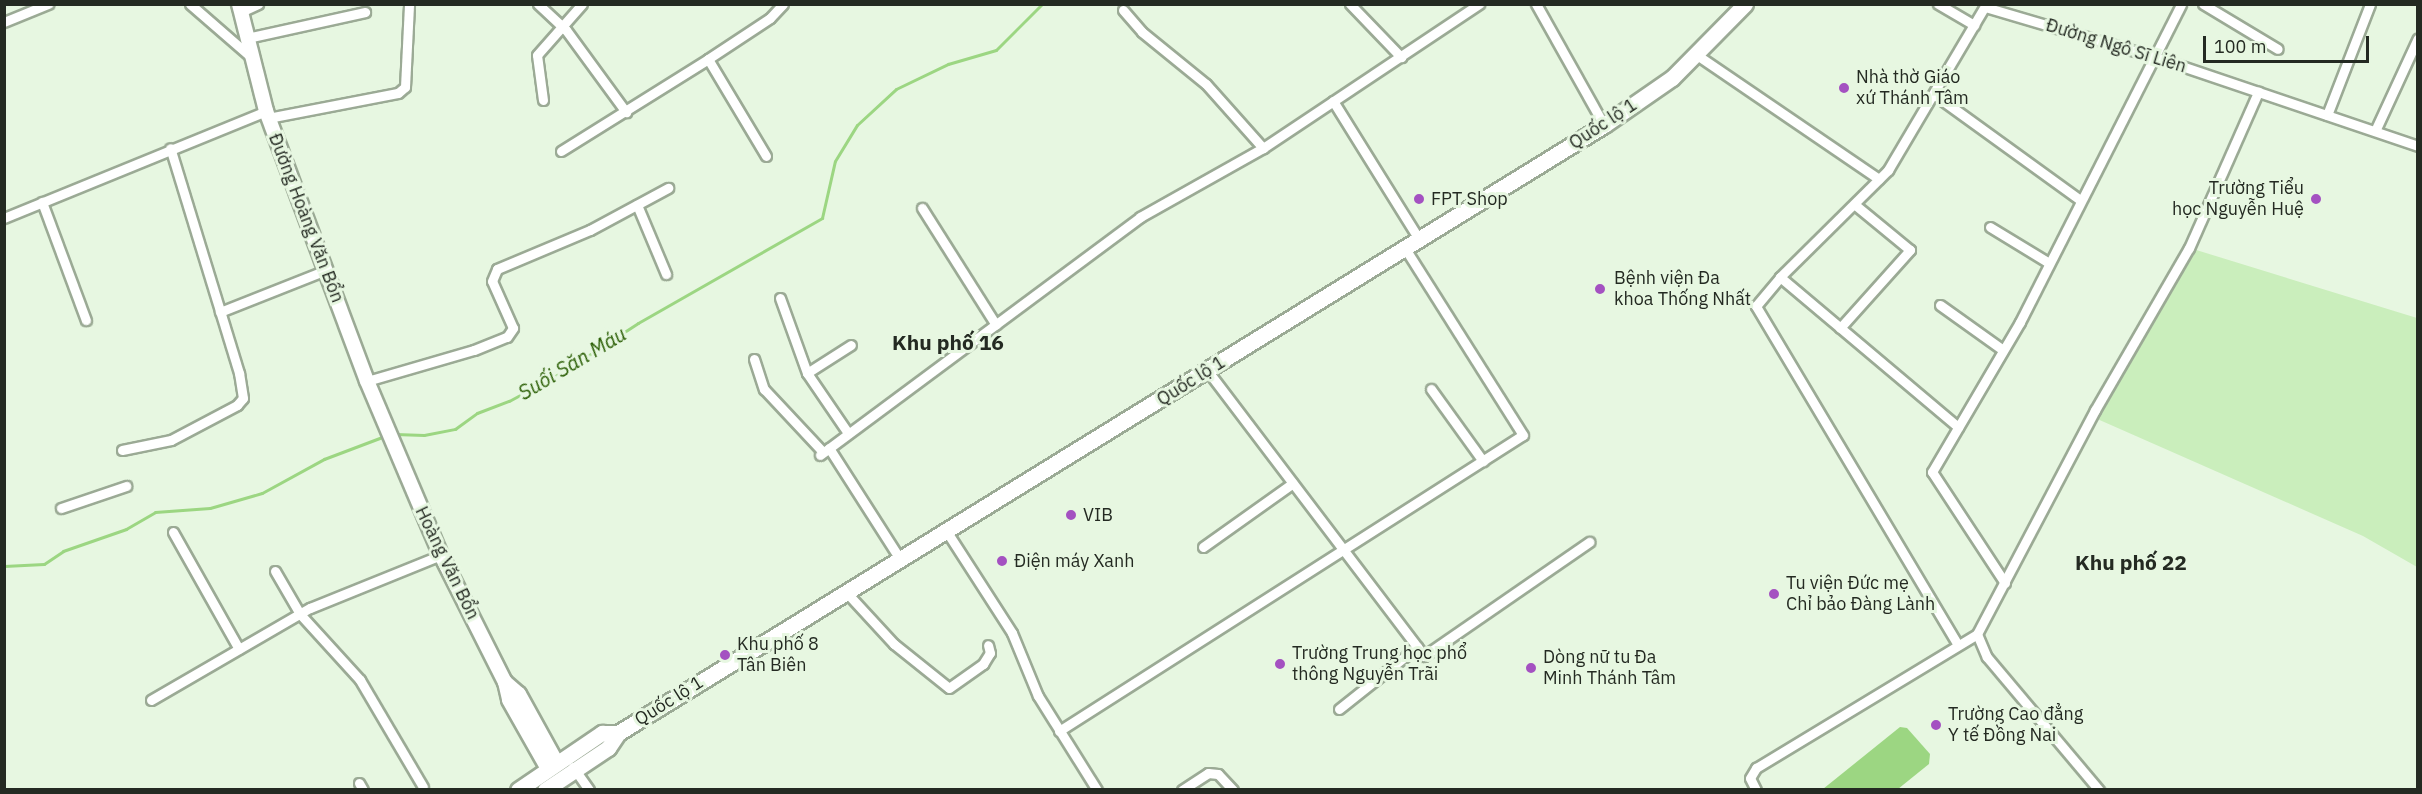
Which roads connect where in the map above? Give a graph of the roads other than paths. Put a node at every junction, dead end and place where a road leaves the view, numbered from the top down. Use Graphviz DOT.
graph roads {
  1 [pos="48,4"];
  2 [pos="190,4"];
  3 [pos="258,4"];
  4 [pos="409,4"];
  5 [pos="538,4"];
  6 [pos="582,4"];
  7 [pos="783,4"];
  8 [pos="1350,4"];
  9 [pos="1479,4"];
  10 [pos="1536,4"];
  11 [pos="1745,4"];
  12 [pos="1938,4"];
  13 [pos="2181,4"];
  14 [pos="2203,4"];
  15 [pos="2370,4"];
  16 [pos="1985,6"];
  17 [pos="240,8"];
  18 [pos="1123,10"];
  19 [pos="365,12"];
  20 [pos="4,22"];
  21 [pos="1974,25"];
  22 [pos="563,28"];
  23 [pos="247,38"];
  24 [pos="2418,38"];
  25 [pos="2278,49"];
  26 [pos="1697,55"];
  27 [pos="2152,56"];
  28 [pos="251,57"];
  29 [pos="1401,57"];
  30 [pos="708,59"];
  31 [pos="2258,92"];
  32 [pos="1935,95"];
  33 [pos="543,100"];
  34 [pos="1334,101"];
  35 [pos="626,112"];
  36 [pos="267,114"];
  37 [pos="2327,115"];
  38 [pos="1604,125"];
  39 [pos="2375,131"];
  40 [pos="2418,146"];
  41 [pos="170,148"];
  42 [pos="1263,148"];
  43 [pos="561,150"];
  44 [pos="766,156"];
  45 [pos="1879,179"];
  46 [pos="668,188"];
  47 [pos="2080,200"];
  48 [pos="42,202"];
  49 [pos="1854,204"];
  50 [pos="637,205"];
  51 [pos="922,208"];
  52 [pos="4,218"];
  53 [pos="1990,227"];
  54 [pos="1419,239"];
  55 [pos="1405,248"];
  56 [pos="2049,263"];
  57 [pos="326,270"];
  58 [pos="666,274"];
  59 [pos="1780,277"];
  60 [pos="780,298"];
  61 [pos="1940,305"];
  62 [pos="220,312"];
  63 [pos="86,320"];
  64 [pos="996,325"];
  65 [pos="1840,328"];
  66 [pos="851,345"];
  67 [pos="2003,350"];
  68 [pos="754,359"];
  69 [pos="1207,370"];
  70 [pos="807,373"];
  71 [pos="367,381"];
  72 [pos="1431,389"];
  73 [pos="1958,427"];
  74 [pos="386,428"];
  75 [pos="848,433"];
  76 [pos="122,450"];
  77 [pos="824,452"];
  78 [pos="1483,461"];
  79 [pos="1293,483"];
  80 [pos="126,486"];
  81 [pos="61,508"];
  82 [pos="173,532"];
  83 [pos="947,532"];
  84 [pos="1589,542"];
  85 [pos="1203,548"];
  86 [pos="1344,550"];
  87 [pos="441,555"];
  88 [pos="900,559"];
  89 [pos="275,571"];
  90 [pos="2005,583"];
  91 [pos="846,592"];
  92 [pos="300,614"];
  93 [pos="1977,634"];
  94 [pos="988,645"];
  95 [pos="1958,645"];
  96 [pos="1417,646"];
  97 [pos="239,649"];
  98 [pos="151,700"];
  99 [pos="1339,709"];
  100 [pos="1059,731"];
  101 [pos="559,772"];
  102 [pos="423,787"];
  103 [pos="518,789"];
  104 [pos="589,789"];
  105 [pos="1097,789"];
  106 [pos="1182,789"];
  107 [pos="1233,789"];
  108 [pos="1756,789"];
  109 [pos="2099,789"];
  1 -- 20 [label="street"];
  2 -- 28 [label="street"];
  3 -- 17 [label="street"];
  4 -- 36 [label="street"];
  5 -- 22 [label="street"];
  6 -- 22 [label="street"];
  7 -- 30 [label="street"];
  8 -- 29 [label="street"];
  9 -- 29 [label="street"];
  10 -- 38 [label="street"];
  11 -- 26 [label="highway, Quốc lộ 1"];
  12 -- 21 [label="street"];
  13 -- 27 [label="street"];
  14 -- 25 [label="street"];
  15 -- 37 [label="street"];
  16 -- 21 [label="street"];
  16 -- 27 [label="street, Đường Ngô Sĩ Liên"];
  17 -- 23 [label="main road, Đường Hoàng Văn Bổn"];
  18 -- 42 [label="street"];
  19 -- 23 [label="street"];
  21 -- 32 [label="street"];
  22 -- 33 [label="street"];
  22 -- 35 [label="street"];
  23 -- 28 [label="main road, Đường Hoàng Văn Bổn"];
  24 -- 39 [label="street"];
  26 -- 38 [label="highway, Quốc lộ 1"];
  26 -- 45 [label="street"];
  27 -- 31 [label="street, Đường Ngô Sĩ Liên"];
  27 -- 47 [label="street"];
  28 -- 36 [label="main road, Đường Hoàng Văn Bổn"];
  29 -- 34 [label="street"];
  30 -- 35 [label="street"];
  30 -- 44 [label="street"];
  31 -- 37 [label="street, Đường Ngô Sĩ Liên"];
  31 -- 90 [label="street"];
  32 -- 45 [label="street"];
  32 -- 47 [label="street"];
  34 -- 42 [label="street"];
  34 -- 54 [label="street"];
  35 -- 43 [label="street"];
  36 -- 41 [label="street"];
  36 -- 57 [label="main road, Đường Hoàng Văn Bổn"];
  37 -- 39 [label="street, Đường Ngô Sĩ Liên"];
  38 -- 54 [label="highway, Quốc lộ 1"];
  39 -- 40 [label="street, Đường Ngô Sĩ Liên"];
  41 -- 48 [label="street"];
  41 -- 62 [label="street"];
  42 -- 64 [label="street"];
  45 -- 49 [label="street"];
  46 -- 50 [label="street"];
  47 -- 56 [label="street"];
  48 -- 52 [label="street"];
  48 -- 63 [label="street"];
  49 -- 59 [label="street"];
  49 -- 65 [label="street"];
  50 -- 58 [label="street"];
  50 -- 71 [label="street"];
  51 -- 64 [label="street"];
  53 -- 56 [label="street"];
  54 -- 55 [label="highway, Quốc lộ 1"];
  55 -- 69 [label="highway, Quốc lộ 1"];
  55 -- 78 [label="street"];
  56 -- 67 [label="street"];
  57 -- 62 [label="street"];
  57 -- 71 [label="main road, Đường Hoàng Văn Bổn"];
  59 -- 65 [label="street"];
  59 -- 95 [label="street"];
  60 -- 70 [label="street"];
  61 -- 67 [label="street"];
  62 -- 76 [label="street"];
  64 -- 75 [label="street"];
  65 -- 73 [label="street"];
  66 -- 70 [label="street"];
  67 -- 73 [label="street"];
  68 -- 77 [label="street"];
  69 -- 79 [label="street"];
  69 -- 83 [label="highway, Quốc lộ 1"];
  70 -- 75 [label="street"];
  71 -- 74 [label="main road, Đường Hoàng Văn Bổn"];
  72 -- 78 [label="street"];
  73 -- 90 [label="street"];
  74 -- 87 [label="main road, Hoàng Văn Bổn"];
  75 -- 77 [label="street"];
  77 -- 88 [label="street"];
  78 -- 86 [label="street"];
  79 -- 85 [label="street"];
  79 -- 86 [label="street"];
  80 -- 81 [label="street"];
  82 -- 97 [label="street"];
  83 -- 88 [label="highway, Quốc lộ 1"];
  83 -- 100 [label="street"];
  84 -- 96 [label="street"];
  86 -- 96 [label="street"];
  86 -- 100 [label="street"];
  87 -- 92 [label="street"];
  87 -- 101 [label="main road, Hoàng Văn Bổn"];
  88 -- 91 [label="highway, Quốc lộ 1"];
  89 -- 92 [label="street"];
  90 -- 93 [label="street"];
  91 -- 94 [label="street"];
  91 -- 101 [label="highway, Quốc lộ 1"];
  92 -- 97 [label="street"];
  92 -- 102 [label="street"];
  93 -- 95 [label="street"];
  93 -- 109 [label="street"];
  95 -- 108 [label="street"];
  96 -- 99 [label="street"];
  97 -- 98 [label="street"];
  100 -- 105 [label="street"];
  101 -- 103 [label="highway, Quốc lộ 1"];
  101 -- 104 [label="street"];
  106 -- 107 [label="street"];
}
